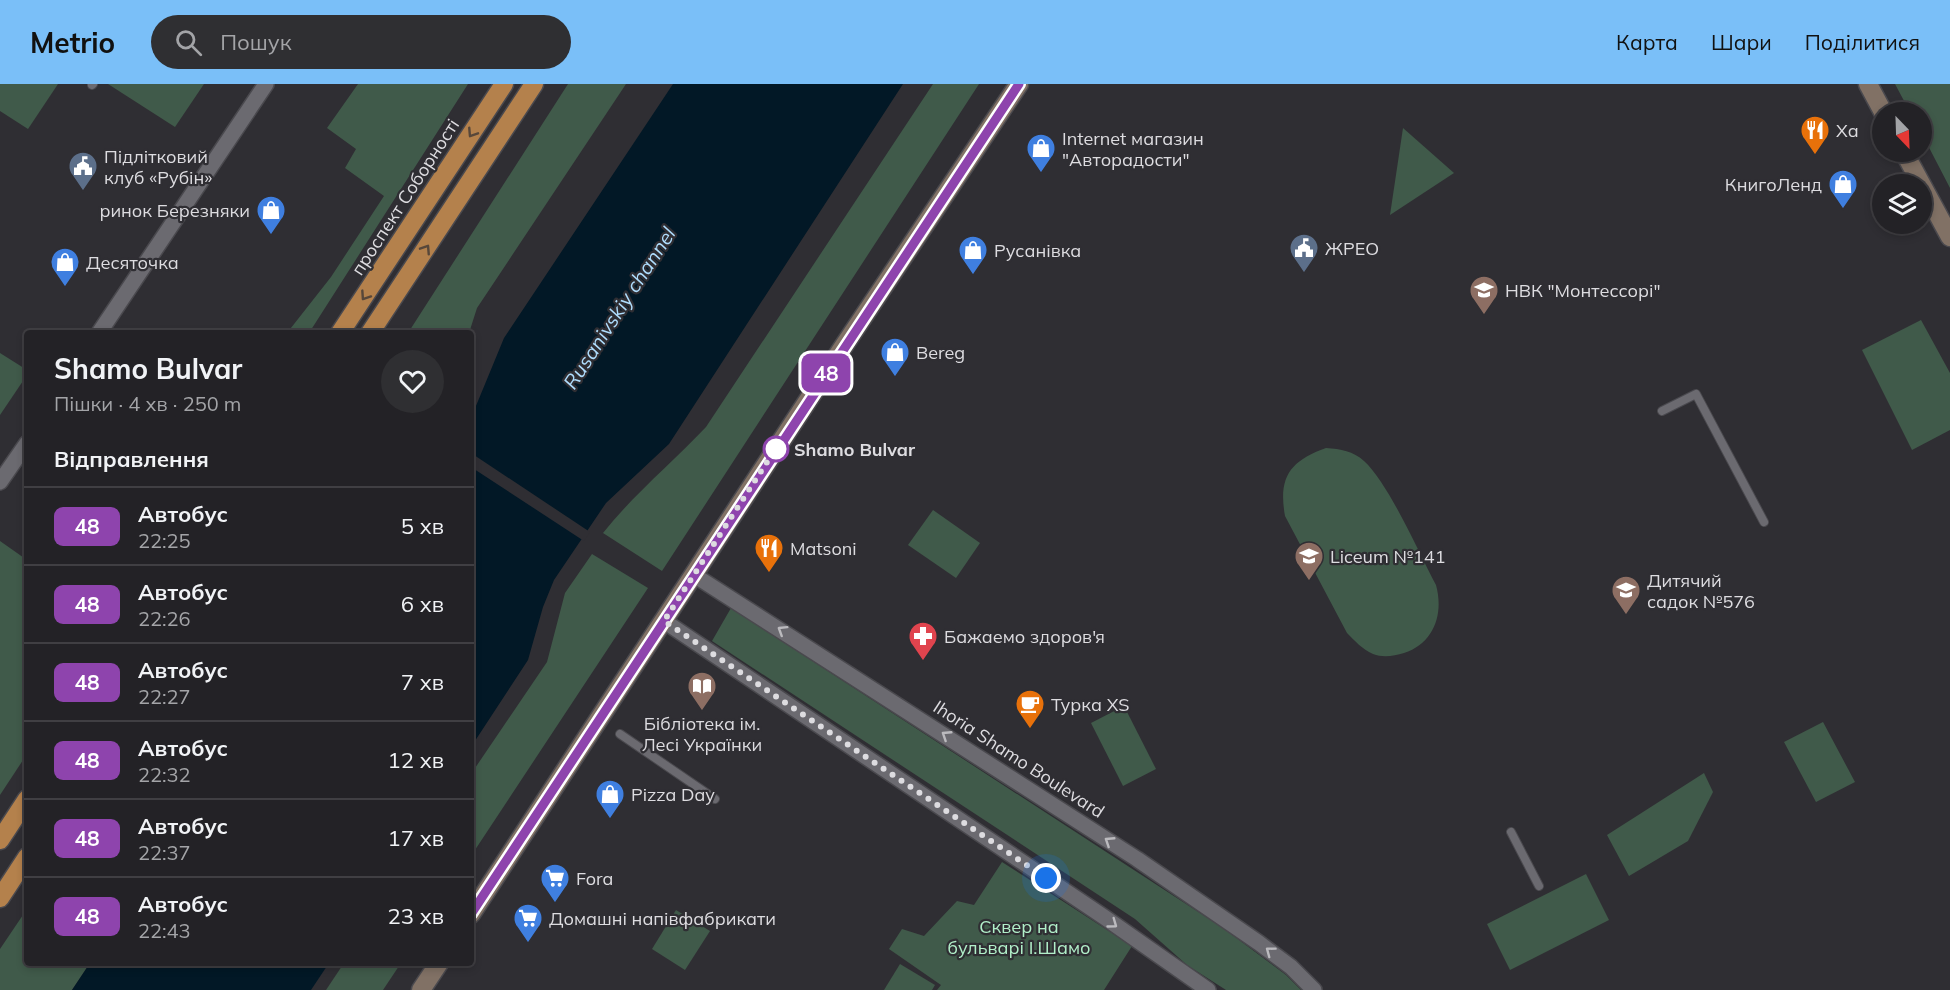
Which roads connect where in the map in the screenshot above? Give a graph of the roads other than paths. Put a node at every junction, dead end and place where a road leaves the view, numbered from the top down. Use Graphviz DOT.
graph roads {
  1 [pos="266,84"];
  2 [pos="504,84"];
  3 [pos="534,84"];
  4 [pos="1019,84"];
  5 [pos="1868,84"];
  6 [pos="1878,102"];
  7 [pos="1909,162"];
  8 [pos="1950,237"];
  9 [pos="101,330"];
  10 [pos="342,330"];
  11 [pos="372,330"];
  12 [pos="1662,411"];
  13 [pos="24,447"];
  14 [pos="0,482"];
  15 [pos="1764,522"];
  16 [pos="693,574"];
  17 [pos="664,621"];
  18 [pos="620,734"];
  19 [pos="715,799"];
  20 [pos="24,804"];
  21 [pos="1511,832"];
  22 [pos="0,840"];
  23 [pos="24,862"];
  24 [pos="1539,886"];
  25 [pos="0,898"];
  26 [pos="474,909"];
  27 [pos="437,966"];
  28 [pos="421,990"];
  29 [pos="1208,990"];
  30 [pos="1314,990"];
  1 -- 9 [label="street"];
  2 -- 10 [label="highway, проспект Соборності, one-way"];
  11 -- 3 [label="highway, one-way"];
  4 -- 16 [label="street"];
  5 -- 6 [label="street"];
  7 -- 8 [label="street"];
  12 -- 15 [label="lane"];
  13 -- 14 [label="street"];
  16 -- 17 [label="street"];
  30 -- 16 [label="street, Ihoria Shamo Boulevard, one-way"];
  17 -- 26 [label="street"];
  17 -- 29 [label="street, one-way"];
  18 -- 19 [label="lane"];
  20 -- 22 [label="highway"];
  21 -- 24 [label="lane"];
  23 -- 25 [label="highway"];
  27 -- 28 [label="street"];
}
